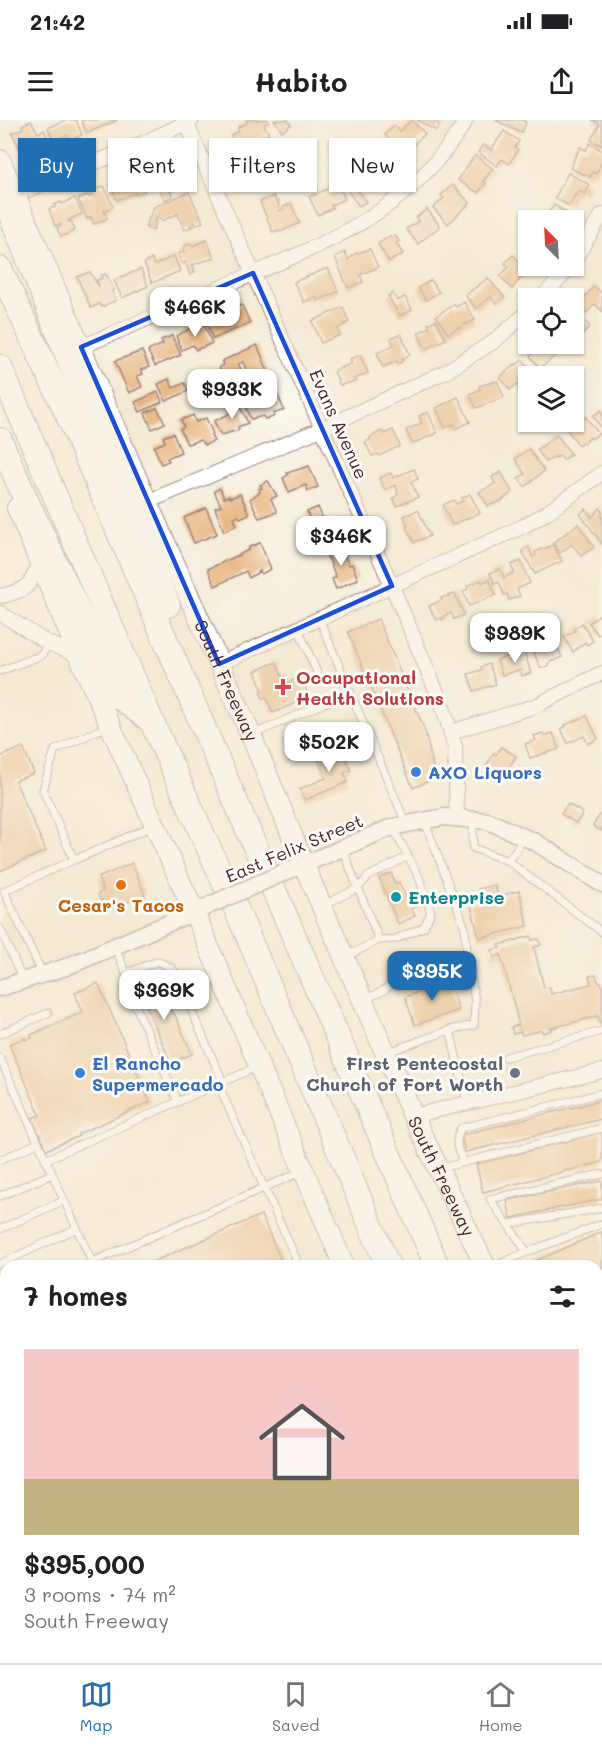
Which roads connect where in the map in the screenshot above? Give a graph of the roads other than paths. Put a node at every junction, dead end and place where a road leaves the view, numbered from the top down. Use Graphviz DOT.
graph roads {
  1 [pos="466,120"];
  2 [pos="188,121"];
  3 [pos="0,160"];
  4 [pos="8,191"];
  5 [pos="602,215"];
  6 [pos="584,244"];
  7 [pos="0,269"];
  8 [pos="253,273"];
  9 [pos="561,276"];
  10 [pos="551,288"];
  11 [pos="518,321"];
  12 [pos="81,347"];
  13 [pos="0,367"];
  14 [pos="321,429"];
  15 [pos="0,440"];
  16 [pos="0,468"];
  17 [pos="602,473"];
  18 [pos="147,502"];
  19 [pos="40,560"];
  20 [pos="392,586"];
  21 [pos="0,596"];
  22 [pos="0,613"];
  23 [pos="319,618"];
  24 [pos="298,628"];
  25 [pos="48,644"];
  26 [pos="79,656"];
  27 [pos="0,661"];
  28 [pos="219,664"];
  29 [pos="3,670"];
  30 [pos="602,673"];
  31 [pos="318,675"];
  32 [pos="350,692"];
  33 [pos="151,720"];
  34 [pos="201,721"];
  35 [pos="111,725"];
  36 [pos="451,732"];
  37 [pos="251,735"];
  38 [pos="465,818"];
  39 [pos="424,820"];
  40 [pos="156,825"];
  41 [pos="399,825"];
  42 [pos="524,837"];
  43 [pos="342,848"];
  44 [pos="407,857"];
  45 [pos="74,860"];
  46 [pos="508,861"];
  47 [pos="298,867"];
  48 [pos="602,884"];
  49 [pos="358,888"];
  50 [pos="322,907"];
  51 [pos="202,909"];
  52 [pos="0,928"];
  53 [pos="602,932"];
  54 [pos="380,940"];
  55 [pos="115,947"];
  56 [pos="467,953"];
  57 [pos="344,957"];
  58 [pos="126,973"];
  59 [pos="43,975"];
  60 [pos="23,981"];
  61 [pos="0,988"];
  62 [pos="363,1000"];
  63 [pos="48,1013"];
  64 [pos="450,1030"];
  65 [pos="602,1031"];
  66 [pos="0,1034"];
  67 [pos="386,1053"];
  68 [pos="506,1057"];
  69 [pos="0,1058"];
  70 [pos="259,1066"];
  71 [pos="602,1071"];
  72 [pos="221,1083"];
  73 [pos="602,1094"];
  74 [pos="178,1102"];
  75 [pos="467,1103"];
  76 [pos="413,1116"];
  77 [pos="602,1128"];
  78 [pos="38,1143"];
  79 [pos="0,1160"];
  80 [pos="45,1160"];
  81 [pos="464,1162"];
  82 [pos="437,1169"];
  83 [pos="304,1171"];
  84 [pos="52,1174"];
  85 [pos="602,1174"];
  86 [pos="263,1188"];
  87 [pos="0,1196"];
  88 [pos="63,1202"];
  89 [pos="602,1208"];
  90 [pos="508,1224"];
  91 [pos="602,1224"];
  92 [pos="0,1229"];
  93 [pos="75,1229"];
  94 [pos="527,1252"];
  95 [pos="9,1260"];
  96 [pos="91,1260"];
  97 [pos="97,1260"];
  98 [pos="297,1260"];
  99 [pos="341,1260"];
  100 [pos="385,1260"];
  101 [pos="434,1260"];
  102 [pos="482,1260"];
  103 [pos="509,1260"];
  1 -- 8 [label="street"];
  2 -- 4 [label="street"];
  2 -- 8 [label="street, Evans Avenue"];
  3 -- 4 [label="main road, South Freeway"];
  4 -- 12 [label="main road, South Freeway"];
  4 -- 34 [label="highway"];
  5 -- 6 [label="street"];
  7 -- 34 [label="highway"];
  8 -- 12 [label="street"];
  8 -- 14 [label="street, Evans Avenue"];
  9 -- 10 [label="street"];
  11 -- 14 [label="street"];
  12 -- 18 [label="main road, South Freeway"];
  13 -- 33 [label="highway"];
  14 -- 18 [label="street"];
  14 -- 20 [label="street, Evans Avenue"];
  15 -- 33 [label="highway"];
  16 -- 19 [label="main road"];
  17 -- 20 [label="street"];
  18 -- 28 [label="main road, South Freeway"];
  19 -- 21 [label="street"];
  19 -- 26 [label="main road"];
  20 -- 23 [label="street"];
  20 -- 36 [label="street, Evans Avenue"];
  22 -- 25 [label="street"];
  23 -- 24 [label="street"];
  23 -- 32 [label="lane"];
  24 -- 28 [label="street"];
  24 -- 31 [label="lane"];
  25 -- 26 [label="street"];
  25 -- 29 [label="lane"];
  26 -- 35 [label="main road"];
  27 -- 29 [label="lane"];
  28 -- 37 [label="main road, South Freeway"];
  30 -- 36 [label="street"];
  32 -- 37 [label="lane"];
  32 -- 41 [label="lane"];
  33 -- 100 [label="highway"];
  34 -- 101 [label="highway"];
  35 -- 40 [label="main road"];
  35 -- 45 [label="lane"];
  36 -- 38 [label="street, Evans Avenue"];
  37 -- 47 [label="main road, South Freeway"];
  38 -- 39 [label="street, East Felix Street"];
  38 -- 42 [label="street, East Felix Street"];
  38 -- 46 [label="lane"];
  39 -- 41 [label="street, East Felix Street"];
  39 -- 56 [label="lane"];
  40 -- 45 [label="lane"];
  40 -- 51 [label="main road"];
  41 -- 43 [label="street, East Felix Street"];
  41 -- 44 [label="lane"];
  42 -- 46 [label="lane"];
  42 -- 48 [label="street, East Felix Street"];
  43 -- 47 [label="street, East Felix Street"];
  43 -- 49 [label="lane"];
  44 -- 49 [label="lane"];
  44 -- 54 [label="lane"];
  45 -- 59 [label="lane"];
  46 -- 53 [label="lane"];
  47 -- 50 [label="main road, South Freeway"];
  47 -- 51 [label="street, East Felix Street, bridge"];
  49 -- 50 [label="lane"];
  49 -- 54 [label="lane"];
  50 -- 57 [label="main road, South Freeway"];
  51 -- 55 [label="street, East Felix Street"];
  51 -- 70 [label="main road"];
  52 -- 60 [label="lane"];
  54 -- 57 [label="lane"];
  55 -- 58 [label="lane"];
  55 -- 59 [label="street, East Felix Street"];
  56 -- 62 [label="lane"];
  56 -- 64 [label="lane"];
  57 -- 62 [label="main road, South Freeway"];
  58 -- 72 [label="lane"];
  58 -- 74 [label="lane"];
  59 -- 60 [label="street, East Felix Street"];
  60 -- 61 [label="street, East Felix Street"];
  62 -- 67 [label="main road, South Freeway"];
  63 -- 66 [label="lane"];
  64 -- 67 [label="lane"];
  64 -- 75 [label="lane"];
  65 -- 68 [label="lane"];
  67 -- 76 [label="main road, South Freeway"];
  69 -- 78 [label="lane"];
  70 -- 72 [label="lane"];
  70 -- 83 [label="main road"];
  71 -- 75 [label="street"];
  72 -- 74 [label="lane"];
  72 -- 86 [label="lane"];
  73 -- 81 [label="lane"];
  74 -- 80 [label="lane"];
  75 -- 76 [label="street"];
  76 -- 82 [label="main road, South Freeway"];
  77 -- 81 [label="lane"];
  78 -- 79 [label="lane"];
  78 -- 80 [label="lane"];
  80 -- 84 [label="lane"];
  81 -- 82 [label="lane"];
  82 -- 102 [label="main road, South Freeway"];
  83 -- 86 [label="lane"];
  83 -- 99 [label="main road"];
  84 -- 87 [label="lane"];
  84 -- 88 [label="lane"];
  85 -- 90 [label="lane"];
  86 -- 97 [label="lane"];
  86 -- 98 [label="lane"];
  88 -- 92 [label="lane"];
  88 -- 93 [label="lane"];
  89 -- 90 [label="lane"];
  90 -- 94 [label="lane"];
  91 -- 94 [label="lane"];
  93 -- 95 [label="lane"];
  93 -- 96 [label="lane"];
  94 -- 103 [label="lane"];
}
